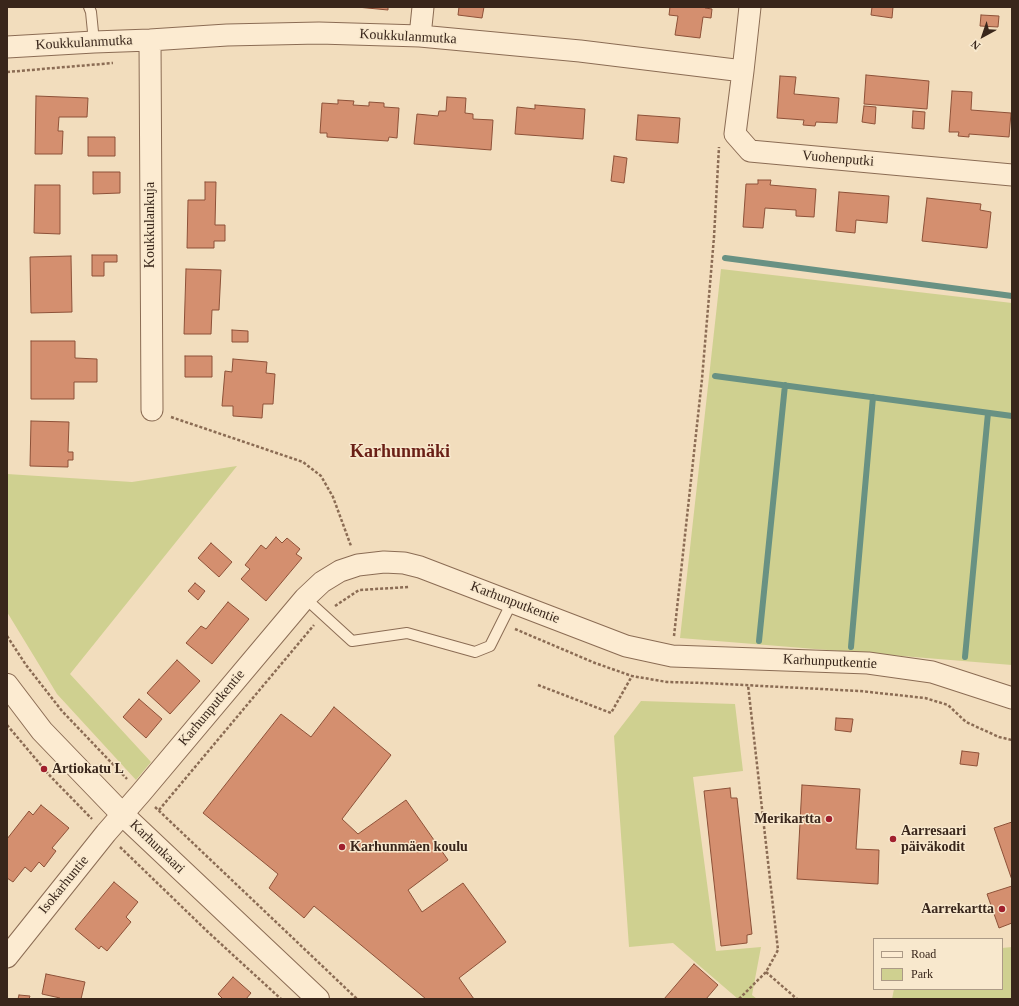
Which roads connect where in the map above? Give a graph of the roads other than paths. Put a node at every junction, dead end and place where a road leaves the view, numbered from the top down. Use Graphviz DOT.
graph roads {
  1 [pos="89,7"];
  2 [pos="423,7"];
  3 [pos="750,7"];
  4 [pos="420,36"];
  5 [pos="150,40"];
  6 [pos="94,42"];
  7 [pos="7,47"];
  8 [pos="743,71"];
  9 [pos="1012,176"];
  10 [pos="152,410"];
  11 [pos="305,598"];
  12 [pos="512,602"];
  13 [pos="7,685"];
  14 [pos="1012,698"];
  15 [pos="122,814"];
  16 [pos="7,957"];
  17 [pos="317,998"];
  1 -- 6 [label="lane"];
  2 -- 4 [label="street"];
  3 -- 8 [label="street"];
  4 -- 5 [label="street, Koukkulanmutka"];
  4 -- 8 [label="street, Koukkulanmutka"];
  5 -- 6 [label="street, Koukkulanmutka"];
  5 -- 10 [label="street, Koukkulankuja"];
  6 -- 7 [label="street, Koukkulanmutka"];
  8 -- 9 [label="street, Vuohenputki"];
  11 -- 12 [label="street, Karhunputkentie"];
  11 -- 12 [label="lane"];
  11 -- 15 [label="street, Karhunputkentie"];
  12 -- 14 [label="street, Karhunputkentie"];
  13 -- 15 [label="street, Karhunkaari"];
  15 -- 16 [label="street, Isokarhuntie"];
  15 -- 17 [label="street, Karhunkaari"];
}
